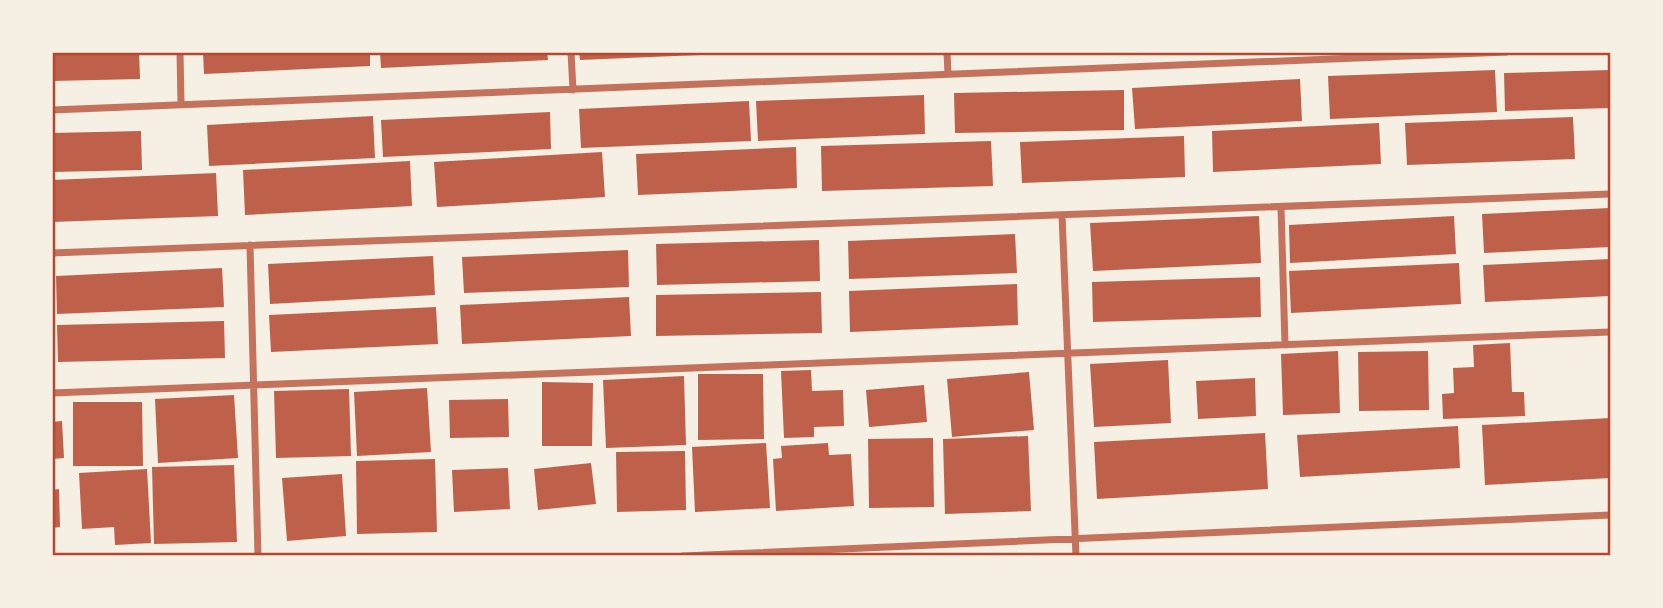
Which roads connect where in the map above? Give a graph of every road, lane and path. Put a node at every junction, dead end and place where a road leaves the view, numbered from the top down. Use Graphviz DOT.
graph roads {
  1 [pos="180,52"];
  2 [pos="571,52"];
  3 [pos="947,52"];
  4 [pos="1507,52"];
  5 [pos="1321,56"];
  6 [pos="948,74"];
  7 [pos="573,90"];
  8 [pos="181,103"];
  9 [pos="52,110"];
  10 [pos="1611,194"];
  11 [pos="1281,207"];
  12 [pos="1062,215"];
  13 [pos="250,245"];
  14 [pos="52,253"];
  15 [pos="1611,332"];
  16 [pos="1285,345"];
  17 [pos="1068,353"];
  18 [pos="254,386"];
  19 [pos="52,393"];
  20 [pos="1611,515"];
  21 [pos="1076,538"];
  22 [pos="258,555"];
  23 [pos="683,555"];
  24 [pos="1076,555"];
  1 -- 8 [label="street"];
  2 -- 7 [label="street"];
  3 -- 6 [label="street"];
  4 -- 5 [label="street"];
  5 -- 6 [label="street"];
  6 -- 7 [label="street"];
  7 -- 8 [label="street"];
  8 -- 9 [label="street"];
  10 -- 11 [label="street"];
  11 -- 12 [label="street"];
  11 -- 16 [label="street"];
  12 -- 13 [label="street"];
  12 -- 17 [label="street"];
  13 -- 14 [label="street"];
  13 -- 18 [label="street"];
  15 -- 16 [label="street"];
  16 -- 17 [label="street"];
  17 -- 18 [label="street"];
  17 -- 21 [label="street"];
  18 -- 19 [label="street"];
  18 -- 22 [label="street"];
  20 -- 21 [label="street"];
  21 -- 23 [label="street"];
  21 -- 24 [label="street"];
}
